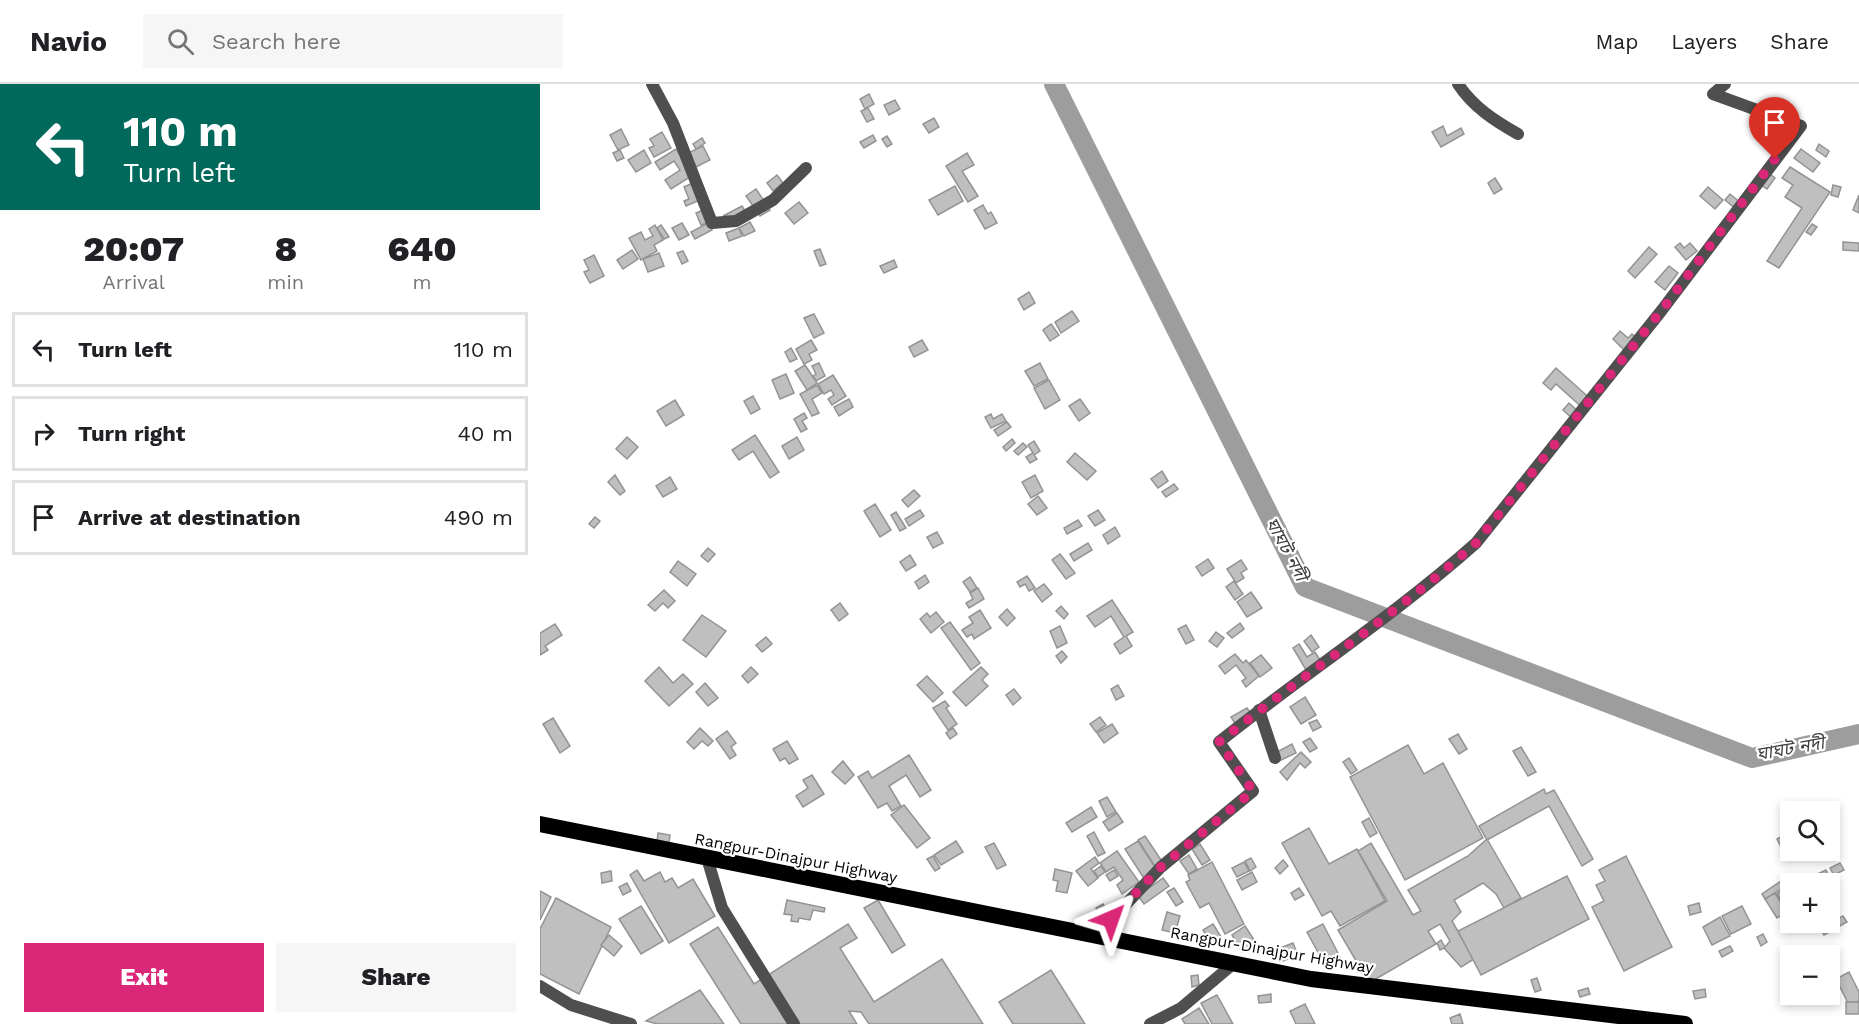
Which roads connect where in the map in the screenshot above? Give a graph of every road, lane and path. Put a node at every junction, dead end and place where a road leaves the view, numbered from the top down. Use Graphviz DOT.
graph roads {
  1 [pos="652,84"];
  2 [pos="1458,84"];
  3 [pos="1725,84"];
  4 [pos="1518,135"];
  5 [pos="806,168"];
  6 [pos="1259,710"];
  7 [pos="1275,758"];
  8 [pos="540,824"];
  9 [pos="707,858"];
  10 [pos="1095,937"];
  11 [pos="1233,964"];
  12 [pos="540,986"];
  13 [pos="631,1024"];
  14 [pos="794,1024"];
  15 [pos="1150,1024"];
  16 [pos="1685,1024"];
  1 -- 5 [label="street"];
  2 -- 4 [label="street"];
  3 -- 6 [label="street"];
  6 -- 7 [label="street"];
  6 -- 10 [label="street"];
  8 -- 9 [label="highway, Rangpur-Dinajpur Highway"];
  9 -- 10 [label="highway, Rangpur-Dinajpur Highway"];
  9 -- 14 [label="street"];
  10 -- 11 [label="highway, Rangpur-Dinajpur Highway"];
  11 -- 15 [label="street"];
  11 -- 16 [label="highway, Rangpur-Dinajpur Highway"];
  12 -- 13 [label="street"];
}
